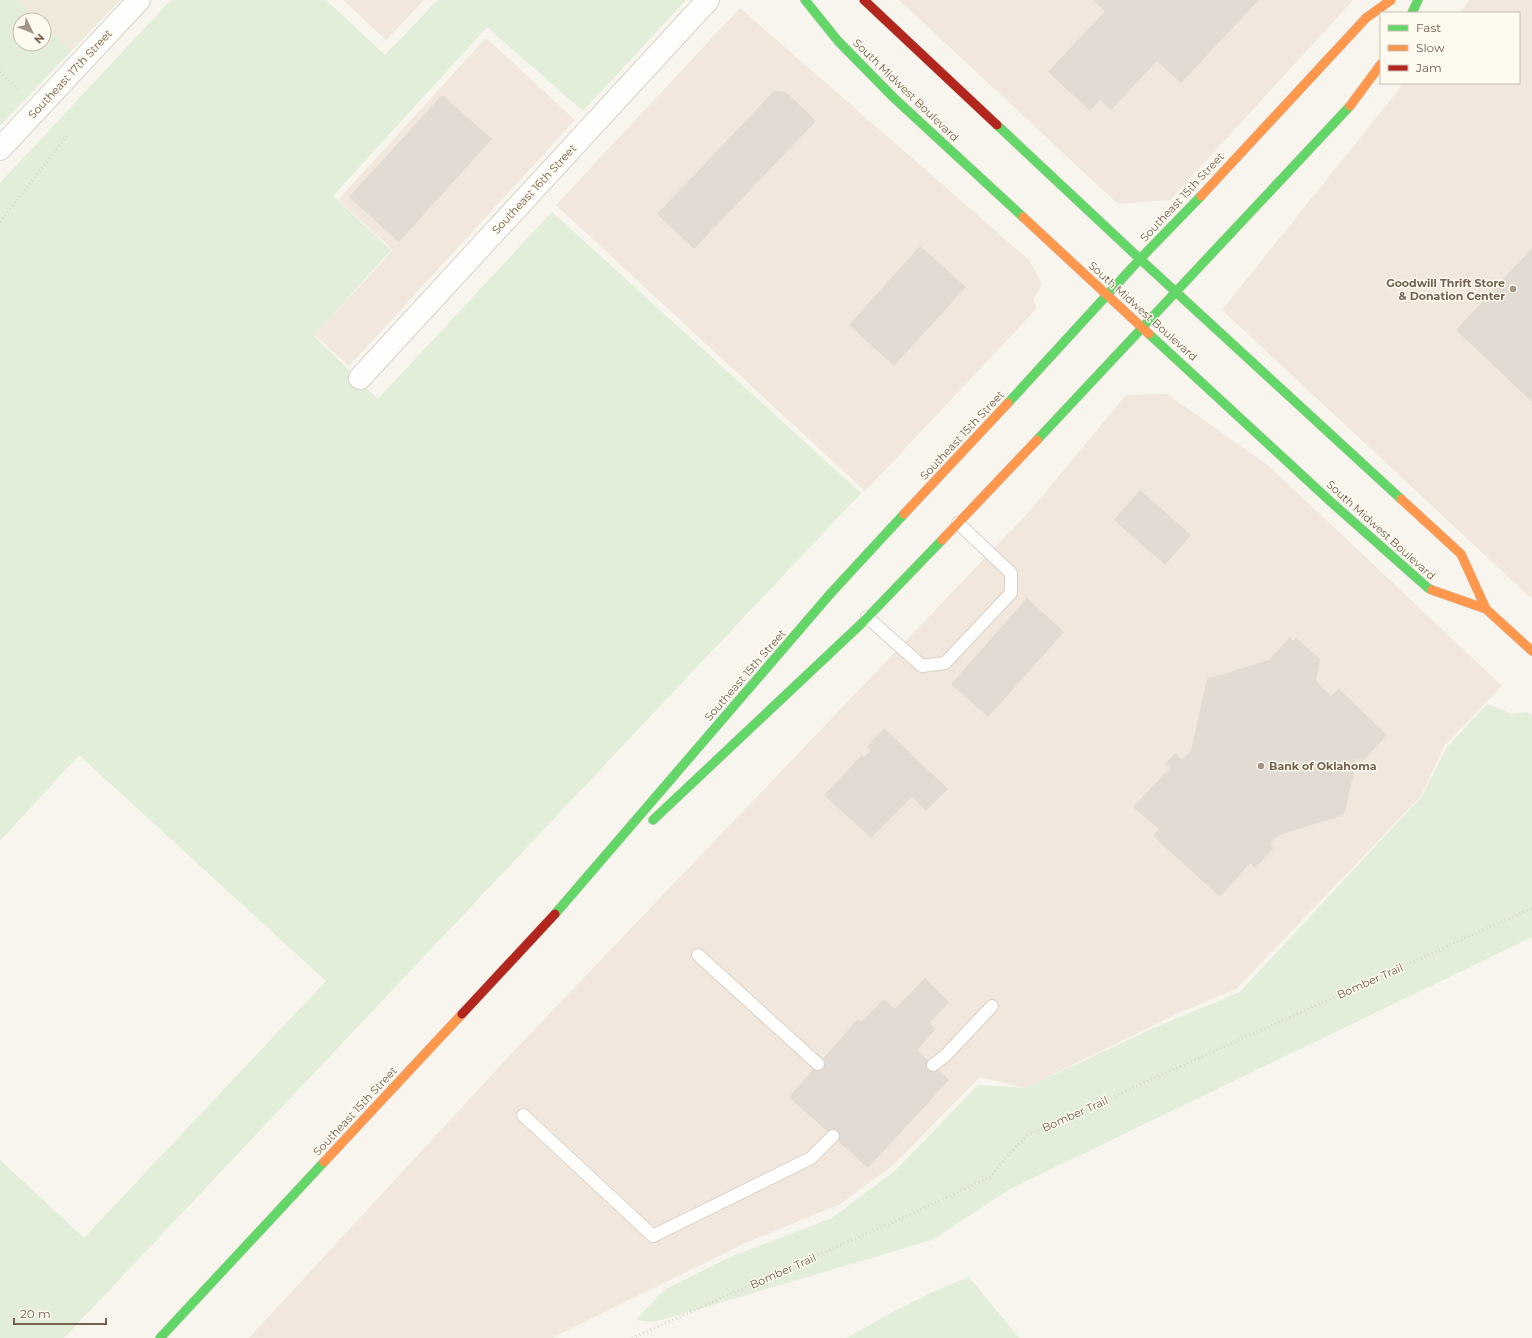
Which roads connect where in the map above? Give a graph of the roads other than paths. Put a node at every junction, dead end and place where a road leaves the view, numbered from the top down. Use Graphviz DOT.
graph roads {
  1 [pos="139,0"];
  2 [pos="708,0"];
  3 [pos="805,0"];
  4 [pos="864,0"];
  5 [pos="1390,0"];
  6 [pos="1418,0"];
  7 [pos="1412,12"];
  8 [pos="1380,65"];
  9 [pos="0,149"];
  10 [pos="1140,259"];
  11 [pos="1176,292"];
  12 [pos="1107,296"];
  13 [pos="1143,327"];
  14 [pos="360,378"];
  15 [pos="958,523"];
  16 [pos="1486,609"];
  17 [pos="867,618"];
  18 [pos="1532,651"];
  19 [pos="646,826"];
  20 [pos="629,842"];
  21 [pos="568,900"];
  22 [pos="698,955"];
  23 [pos="992,1006"];
  24 [pos="818,1064"];
  25 [pos="933,1064"];
  26 [pos="523,1115"];
  27 [pos="833,1136"];
  28 [pos="160,1338"];
  1 -- 9 [label="street, Southeast 17th Street"];
  2 -- 14 [label="street, Southeast 16th Street"];
  3 -- 12 [label="main road, South Midwest Boulevard"];
  4 -- 10 [label="main road, South Midwest Boulevard"];
  5 -- 10 [label="main road, Southeast 15th Street"];
  6 -- 7 [label="main road"];
  8 -- 11 [label="main road"];
  10 -- 11 [label="main road, South Midwest Boulevard"];
  10 -- 12 [label="main road, Southeast 15th Street"];
  11 -- 13 [label="main road"];
  11 -- 16 [label="main road, South Midwest Boulevard"];
  12 -- 13 [label="main road, South Midwest Boulevard"];
  12 -- 21 [label="main road, Southeast 15th Street"];
  13 -- 15 [label="main road"];
  13 -- 16 [label="main road, South Midwest Boulevard"];
  15 -- 17 [label="main road"];
  15 -- 17 [label="lane"];
  16 -- 18 [label="main road, South Midwest Boulevard"];
  17 -- 19 [label="main road"];
  20 -- 21 [label="main road, Southeast 15th Street"];
  21 -- 28 [label="main road, Southeast 15th Street"];
  22 -- 24 [label="lane"];
  23 -- 25 [label="lane"];
  26 -- 27 [label="lane"];
}
